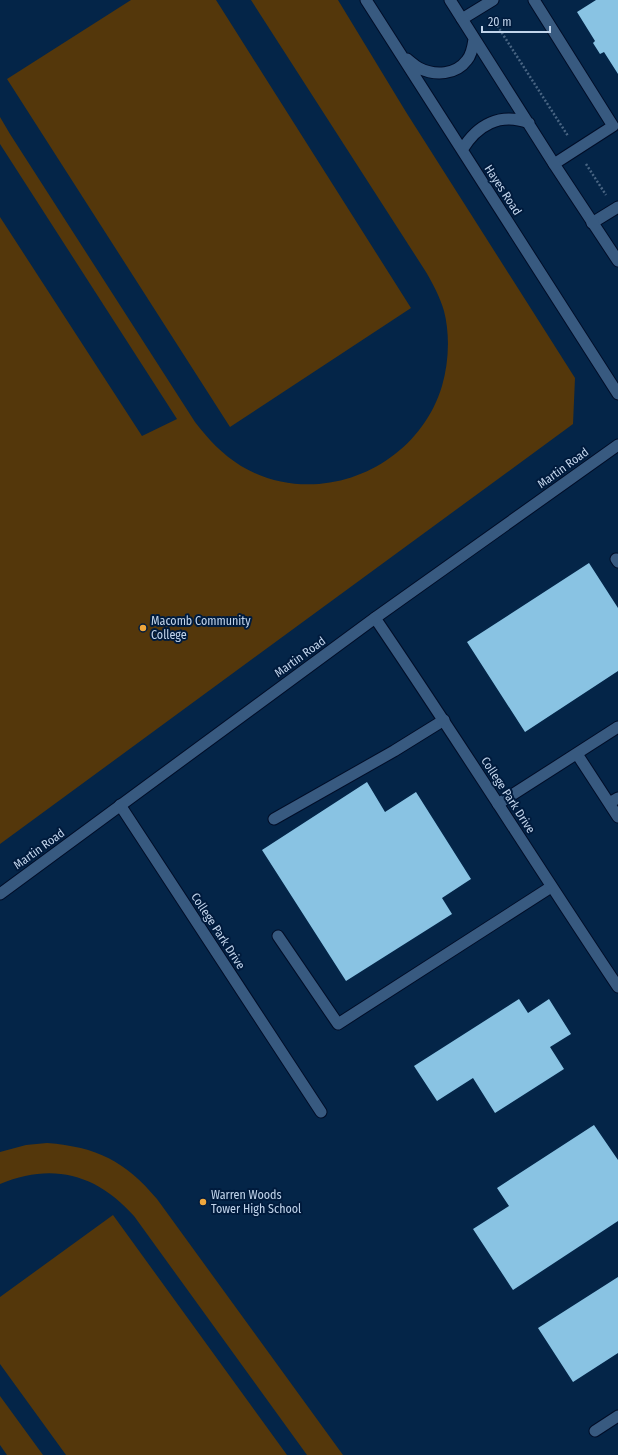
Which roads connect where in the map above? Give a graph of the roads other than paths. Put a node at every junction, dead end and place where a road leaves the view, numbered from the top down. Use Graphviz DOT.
graph roads {
  1 [pos="366,0"];
  2 [pos="450,0"];
  3 [pos="534,0"];
  4 [pos="489,3"];
  5 [pos="462,19"];
  6 [pos="474,39"];
  7 [pos="396,46"];
  8 [pos="529,123"];
  9 [pos="615,124"];
  10 [pos="462,150"];
  11 [pos="554,164"];
  12 [pos="616,208"];
  13 [pos="592,223"];
  14 [pos="618,261"];
  15 [pos="618,394"];
  16 [pos="618,445"];
  17 [pos="375,618"];
  18 [pos="444,720"];
  19 [pos="618,727"];
  20 [pos="577,754"];
  21 [pos="614,801"];
  22 [pos="498,804"];
  23 [pos="120,805"];
  24 [pos="618,817"];
  25 [pos="274,819"];
  26 [pos="551,887"];
  27 [pos="0,894"];
  28 [pos="278,936"];
  29 [pos="618,987"];
  30 [pos="321,1112"];
  31 [pos="618,1416"];
  32 [pos="595,1431"];
  1 -- 7 [label="street, Hayes Road"];
  2 -- 5 [label="street"];
  3 -- 9 [label="street"];
  4 -- 5 [label="street"];
  5 -- 6 [label="street"];
  6 -- 7 [label="street"];
  6 -- 8 [label="street"];
  7 -- 10 [label="street, Hayes Road"];
  8 -- 10 [label="street"];
  8 -- 11 [label="street"];
  9 -- 11 [label="street"];
  10 -- 15 [label="street, Hayes Road"];
  11 -- 13 [label="street"];
  12 -- 13 [label="street"];
  13 -- 14 [label="street"];
  16 -- 17 [label="street, Martin Road"];
  17 -- 18 [label="street, College Park Drive"];
  17 -- 23 [label="street, Martin Road"];
  18 -- 22 [label="street, College Park Drive"];
  18 -- 25 [label="street"];
  19 -- 20 [label="street"];
  20 -- 21 [label="street"];
  20 -- 22 [label="street"];
  21 -- 24 [label="street"];
  22 -- 26 [label="street, College Park Drive"];
  23 -- 27 [label="street, Martin Road"];
  23 -- 30 [label="street, College Park Drive"];
  26 -- 28 [label="street"];
  26 -- 29 [label="street, College Park Drive"];
  31 -- 32 [label="street"];
}
